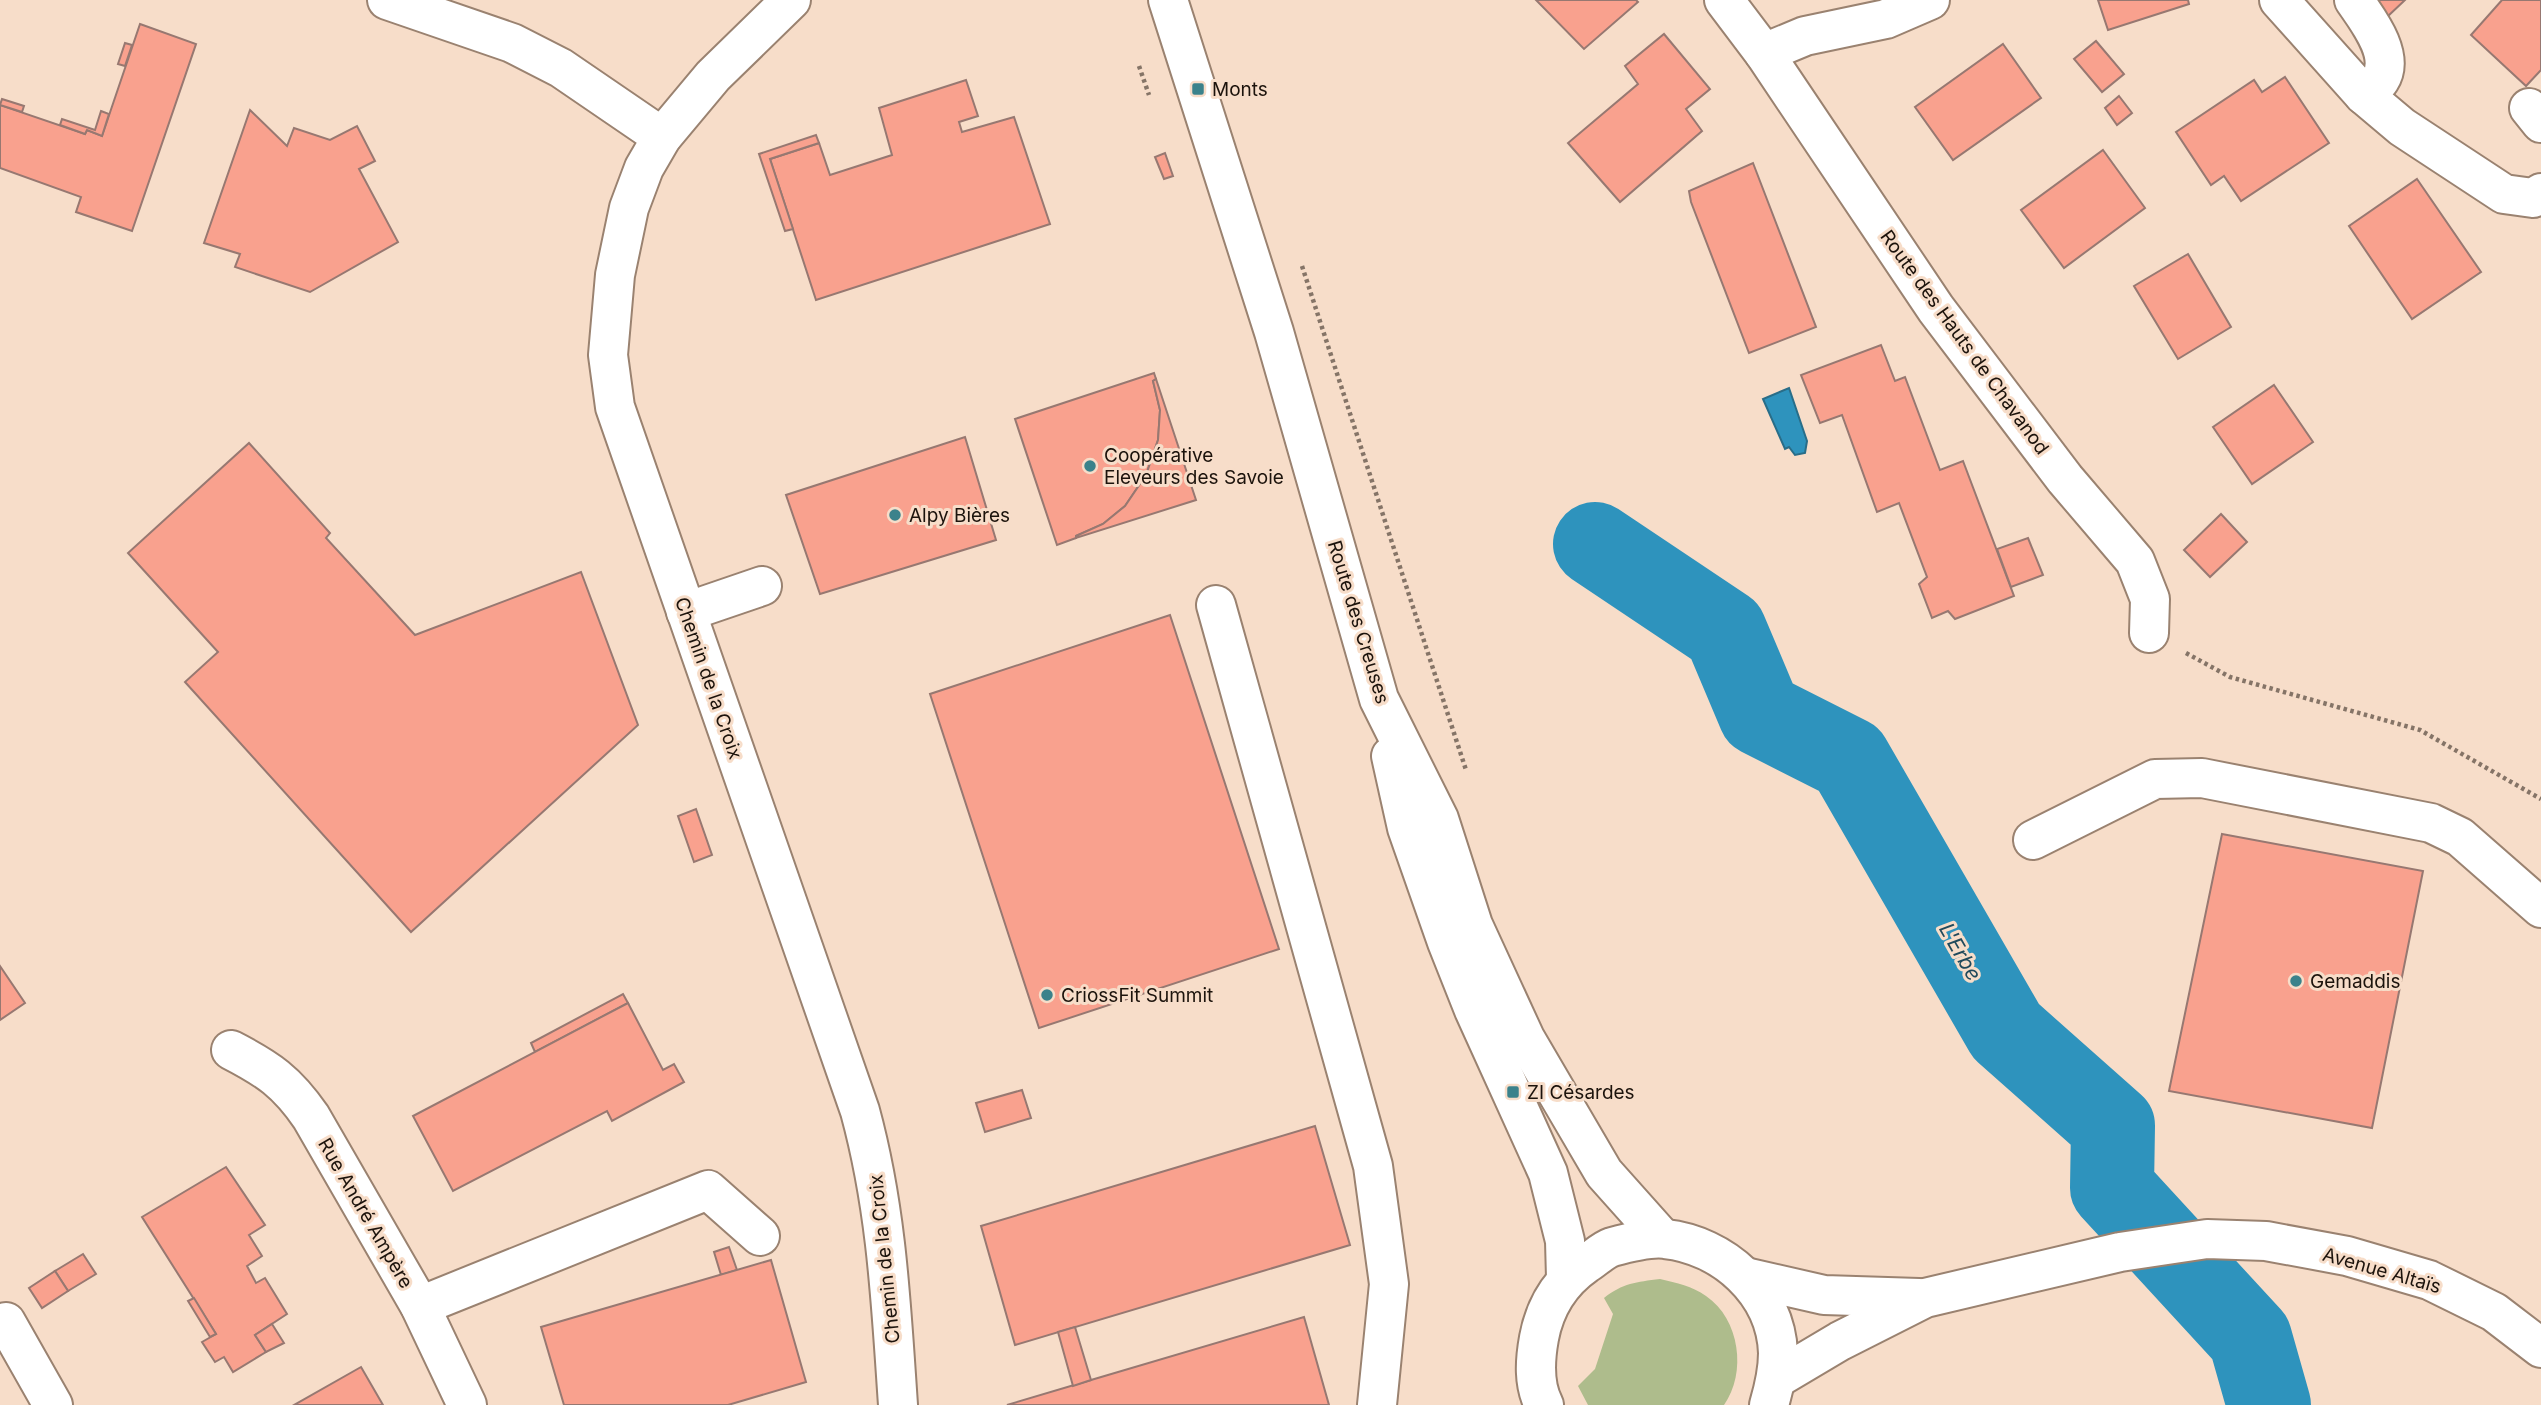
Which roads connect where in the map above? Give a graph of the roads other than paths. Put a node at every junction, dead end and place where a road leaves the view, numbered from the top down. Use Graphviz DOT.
graph roads {
  1 [pos="387,0"];
  2 [pos="791,0"];
  3 [pos="1168,0"];
  4 [pos="1724,0"];
  5 [pos="1930,0"];
  6 [pos="2279,0"];
  7 [pos="2354,0"];
  8 [pos="1764,53"];
  9 [pos="2364,95"];
  10 [pos="662,137"];
  11 [pos="2541,193"];
  12 [pos="762,586"];
  13 [pos="1216,605"];
  14 [pos="686,612"];
  15 [pos="2149,632"];
  16 [pos="1379,699"];
  17 [pos="2034,840"];
  18 [pos="2541,908"];
  19 [pos="231,1049"];
  20 [pos="760,1236"];
  21 [pos="1662,1238"];
  22 [pos="1745,1277"];
  23 [pos="1566,1278"];
  24 [pos="1925,1298"];
  25 [pos="420,1306"];
  26 [pos="6,1322"];
  27 [pos="2541,1348"];
  28 [pos="1535,1363"];
  29 [pos="1773,1392"];
  30 [pos="53,1405"];
  31 [pos="467,1405"];
  32 [pos="898,1405"];
  33 [pos="1377,1405"];
  34 [pos="1521,1405"];
  35 [pos="1544,1405"];
  1 -- 10 [label="street"];
  2 -- 10 [label="street, Chemin de la Croix"];
  3 -- 16 [label="street, Route des Creuses"];
  4 -- 8 [label="street, Route des Hauts de Chavanod"];
  5 -- 8 [label="street"];
  6 -- 9 [label="street"];
  7 -- 9 [label="street"];
  8 -- 15 [label="street, Route des Hauts de Chavanod"];
  9 -- 11 [label="street"];
  10 -- 14 [label="street, Chemin de la Croix"];
  12 -- 14 [label="street"];
  13 -- 33 [label="street"];
  14 -- 32 [label="street, Chemin de la Croix"];
  16 -- 21 [label="street, Route des Creuses"];
  16 -- 23 [label="street"];
  17 -- 18 [label="street"];
  19 -- 25 [label="street, Rue André Ampère"];
  20 -- 25 [label="street"];
  21 -- 22 [label="street"];
  21 -- 23 [label="street"];
  22 -- 24 [label="street"];
  22 -- 29 [label="street"];
  23 -- 28 [label="street"];
  24 -- 27 [label="street, Avenue Altaïs"];
  24 -- 29 [label="street"];
  25 -- 31 [label="street, Rue André Ampère"];
  26 -- 30 [label="street"];
  28 -- 34 [label="street"];
  28 -- 35 [label="street"];
}
